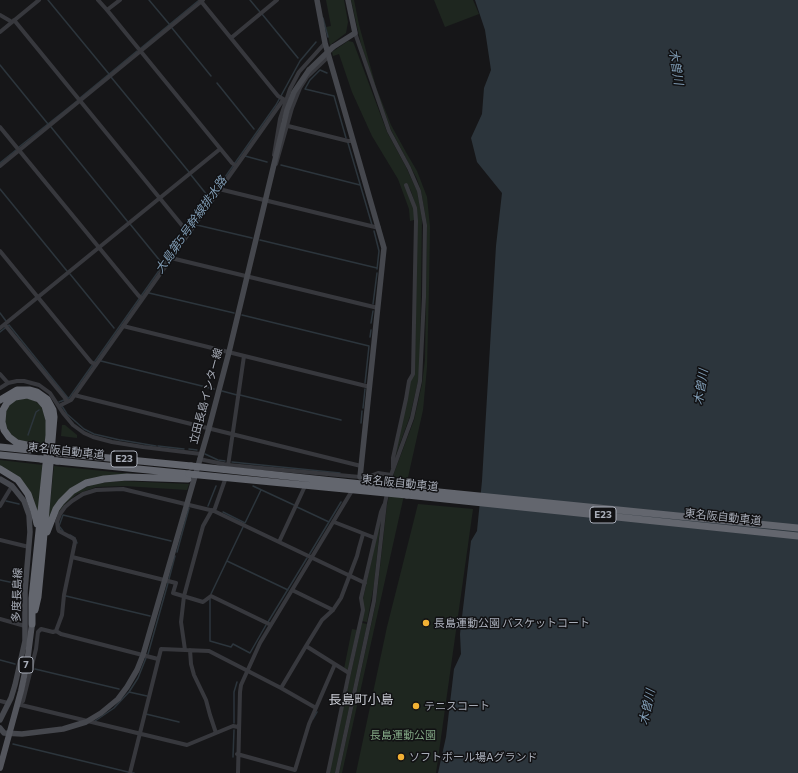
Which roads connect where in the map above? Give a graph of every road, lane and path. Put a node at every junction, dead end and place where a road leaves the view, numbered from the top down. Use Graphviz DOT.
graph roads {
  1 [pos="39,0"];
  2 [pos="98,0"];
  3 [pos="120,0"];
  4 [pos="201,0"];
  5 [pos="277,0"];
  6 [pos="317,0"];
  7 [pos="348,0"];
  8 [pos="107,10"];
  9 [pos="0,15"];
  10 [pos="13,21"];
  11 [pos="0,32"];
  12 [pos="355,33"];
  13 [pos="231,38"];
  14 [pos="325,43"];
  15 [pos="140,51"];
  16 [pos="328,56"];
  17 [pos="282,99"];
  18 [pos="80,101"];
  19 [pos="288,126"];
  20 [pos="0,127"];
  21 [pos="353,141"];
  22 [pos="220,149"];
  23 [pos="19,150"];
  24 [pos="234,164"];
  25 [pos="0,166"];
  26 [pos="273,169"];
  27 [pos="406,185"];
  28 [pos="219,189"];
  29 [pos="159,198"];
  30 [pos="265,201"];
  31 [pos="379,228"];
  32 [pos="187,231"];
  33 [pos="99,248"];
  34 [pos="0,251"];
  35 [pos="171,258"];
  36 [pos="247,277"];
  37 [pos="38,297"];
  38 [pos="140,297"];
  39 [pos="378,308"];
  40 [pos="6,326"];
  41 [pos="123,326"];
  42 [pos="0,328"];
  43 [pos="228,352"];
  44 [pos="244,356"];
  45 [pos="94,364"];
  46 [pos="0,374"];
  47 [pos="8,384"];
  48 [pos="370,387"];
  49 [pos="0,388"];
  50 [pos="74,395"];
  51 [pos="0,400"];
  52 [pos="66,400"];
  53 [pos="59,406"];
  54 [pos="209,428"];
  55 [pos="233,434"];
  56 [pos="0,447"];
  57 [pos="41,453"];
  58 [pos="0,455"];
  59 [pos="58,455"];
  60 [pos="200,457"];
  61 [pos="228,464"];
  62 [pos="361,466"];
  63 [pos="0,469"];
  64 [pos="312,472"];
  65 [pos="392,473"];
  66 [pos="188,476"];
  67 [pos="360,477"];
  68 [pos="0,479"];
  69 [pos="12,486"];
  70 [pos="385,502"];
  71 [pos="186,504"];
  72 [pos="0,506"];
  73 [pos="213,510"];
  74 [pos="334,522"];
  75 [pos="798,528"];
  76 [pos="363,534"];
  77 [pos="798,536"];
  78 [pos="375,538"];
  79 [pos="0,540"];
  80 [pos="279,542"];
  81 [pos="40,545"];
  82 [pos="29,547"];
  83 [pos="72,557"];
  84 [pos="312,558"];
  85 [pos="349,575"];
  86 [pos="165,580"];
  87 [pos="365,583"];
  88 [pos="292,590"];
  89 [pos="184,596"];
  90 [pos="333,610"];
  91 [pos="0,619"];
  92 [pos="29,625"];
  93 [pos="271,625"];
  94 [pos="56,631"];
  95 [pos="306,646"];
  96 [pos="187,650"];
  97 [pos="143,655"];
  98 [pos="158,659"];
  99 [pos="335,664"];
  100 [pos="248,672"];
  101 [pos="349,673"];
  102 [pos="281,688"];
  103 [pos="0,701"];
  104 [pos="8,703"];
  105 [pos="17,704"];
  106 [pos="316,708"];
  107 [pos="0,720"];
  108 [pos="86,722"];
  109 [pos="0,728"];
  110 [pos="238,728"];
  111 [pos="216,733"];
  112 [pos="9,734"];
  113 [pos="139,734"];
  114 [pos="237,754"];
  115 [pos="0,768"];
  116 [pos="294,772"];
  117 [pos="130,773"];
  118 [pos="238,773"];
  119 [pos="328,773"];
  120 [pos="337,773"];
  1 -- 10 [label="street"];
  2 -- 8 [label="street"];
  3 -- 8 [label="street"];
  4 -- 13 [label="street"];
  4 -- 15 [label="street"];
  5 -- 13 [label="street"];
  6 -- 14 [label="main road"];
  7 -- 12 [label="main road"];
  8 -- 15 [label="street"];
  9 -- 10 [label="street"];
  10 -- 11 [label="street"];
  10 -- 18 [label="street"];
  12 -- 26 [label="main road, 立田長島インター線, bridge"];
  12 -- 65 [label="street"];
  13 -- 17 [label="street"];
  14 -- 16 [label="main road"];
  14 -- 17 [label="street"];
  15 -- 18 [label="street"];
  15 -- 22 [label="street"];
  16 -- 19 [label="street"];
  16 -- 21 [label="main road"];
  17 -- 24 [label="street"];
  17 -- 26 [label="street"];
  18 -- 23 [label="street"];
  18 -- 29 [label="street"];
  19 -- 21 [label="street"];
  19 -- 26 [label="street"];
  20 -- 23 [label="street"];
  21 -- 31 [label="main road"];
  22 -- 24 [label="street"];
  22 -- 29 [label="street"];
  23 -- 25 [label="street"];
  23 -- 33 [label="street"];
  24 -- 28 [label="street"];
  26 -- 30 [label="main road, 立田長島インター線"];
  27 -- 65 [label="street"];
  28 -- 30 [label="street"];
  28 -- 32 [label="street"];
  29 -- 32 [label="street"];
  29 -- 33 [label="street"];
  30 -- 31 [label="street"];
  30 -- 36 [label="main road, 立田長島インター線"];
  31 -- 39 [label="main road"];
  32 -- 35 [label="street"];
  33 -- 37 [label="street"];
  33 -- 38 [label="street"];
  34 -- 37 [label="street"];
  35 -- 36 [label="street"];
  35 -- 38 [label="street"];
  36 -- 39 [label="street"];
  36 -- 43 [label="main road, 立田長島インター線"];
  37 -- 40 [label="street"];
  37 -- 45 [label="street"];
  38 -- 41 [label="street"];
  39 -- 48 [label="main road"];
  40 -- 42 [label="street"];
  40 -- 52 [label="street"];
  41 -- 43 [label="street"];
  41 -- 45 [label="street"];
  43 -- 44 [label="street"];
  43 -- 54 [label="main road, 立田長島インター線"];
  44 -- 48 [label="street"];
  44 -- 55 [label="street"];
  45 -- 50 [label="street"];
  46 -- 47 [label="street"];
  47 -- 49 [label="street"];
  47 -- 53 [label="street"];
  48 -- 62 [label="main road"];
  50 -- 52 [label="street"];
  50 -- 54 [label="street"];
  51 -- 81 [label="highway"];
  52 -- 53 [label="street"];
  53 -- 60 [label="street"];
  54 -- 55 [label="street"];
  54 -- 60 [label="main road, 立田長島インター線"];
  55 -- 61 [label="street"];
  55 -- 62 [label="street"];
  56 -- 57 [label="highway, 東名阪自動車道 / E23"];
  57 -- 58 [label="highway, 東名阪自動車道 / E23"];
  57 -- 59 [label="highway, bridge"];
  57 -- 59 [label="highway, 東名阪自動車道 / E23, bridge"];
  57 -- 81 [label="highway"];
  59 -- 66 [label="highway, 東名阪自動車道 / E23"];
  59 -- 75 [label="highway, 東名阪自動車道 / E23, bridge"];
  60 -- 61 [label="street"];
  60 -- 71 [label="main road, 立田長島インター線"];
  61 -- 64 [label="street"];
  61 -- 73 [label="street"];
  62 -- 67 [label="main road"];
  63 -- 81 [label="highway"];
  64 -- 67 [label="street"];
  64 -- 80 [label="street"];
  65 -- 67 [label="street"];
  65 -- 70 [label="street"];
  66 -- 77 [label="highway, 東名阪自動車道 / E23, bridge"];
  66 -- 81 [label="highway"];
  67 -- 74 [label="street"];
  68 -- 69 [label="main road, 多度長島線"];
  69 -- 72 [label="street"];
  69 -- 82 [label="main road, 多度長島線"];
  70 -- 78 [label="street"];
  70 -- 120 [label="street"];
  71 -- 73 [label="street"];
  71 -- 83 [label="street"];
  71 -- 86 [label="main road, 立田長島インター線"];
  73 -- 80 [label="street"];
  73 -- 89 [label="street"];
  74 -- 76 [label="street"];
  74 -- 84 [label="street"];
  76 -- 78 [label="street"];
  76 -- 85 [label="street"];
  78 -- 87 [label="street"];
  79 -- 82 [label="street"];
  80 -- 84 [label="street"];
  81 -- 92 [label="highway"];
  82 -- 92 [label="main road, 多度長島線"];
  83 -- 86 [label="street"];
  83 -- 94 [label="street"];
  84 -- 85 [label="street"];
  84 -- 88 [label="street"];
  85 -- 87 [label="street"];
  85 -- 90 [label="street"];
  86 -- 89 [label="street"];
  86 -- 97 [label="main road, 立田長島インター線"];
  87 -- 101 [label="street"];
  88 -- 90 [label="street"];
  88 -- 93 [label="street"];
  89 -- 93 [label="street"];
  89 -- 96 [label="street"];
  90 -- 95 [label="street"];
  91 -- 92 [label="street"];
  92 -- 104 [label="main road, 多度長島線"];
  92 -- 105 [label="main road, 7"];
  93 -- 100 [label="street"];
  94 -- 97 [label="street"];
  94 -- 105 [label="street"];
  95 -- 99 [label="street"];
  95 -- 102 [label="street"];
  96 -- 98 [label="street"];
  96 -- 100 [label="street"];
  96 -- 111 [label="street"];
  97 -- 98 [label="street"];
  97 -- 108 [label="main road, 立田長島インター線"];
  98 -- 113 [label="street"];
  99 -- 101 [label="street"];
  99 -- 106 [label="street"];
  100 -- 102 [label="street"];
  100 -- 110 [label="street"];
  101 -- 119 [label="street"];
  102 -- 106 [label="street"];
  103 -- 104 [label="street"];
  104 -- 107 [label="main road, 多度長島線"];
  105 -- 108 [label="street"];
  105 -- 112 [label="main road, 7"];
  106 -- 116 [label="street"];
  108 -- 112 [label="main road, 立田長島インター線"];
  108 -- 113 [label="street"];
  109 -- 112 [label="main road"];
  110 -- 111 [label="street"];
  110 -- 114 [label="street"];
  111 -- 113 [label="street"];
  112 -- 115 [label="main road, 7"];
  113 -- 117 [label="street"];
  114 -- 116 [label="street"];
  114 -- 118 [label="street"];
}
